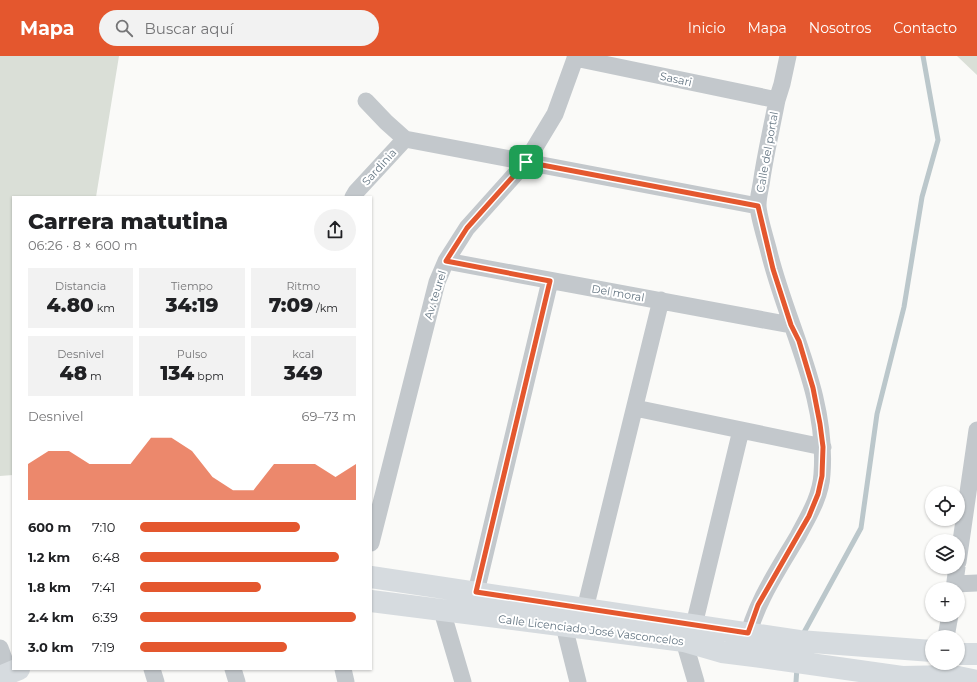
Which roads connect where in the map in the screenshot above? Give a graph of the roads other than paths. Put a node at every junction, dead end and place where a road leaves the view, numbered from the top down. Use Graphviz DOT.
graph roads {
  1 [pos="788,56"];
  2 [pos="575,57"];
  3 [pos="777,100"];
  4 [pos="366,101"];
  5 [pos="405,138"];
  6 [pos="526,162"];
  7 [pos="354,196"];
  8 [pos="758,206"];
  9 [pos="446,261"];
  10 [pos="550,281"];
  11 [pos="661,300"];
  12 [pos="791,325"];
  13 [pos="635,408"];
  14 [pos="741,430"];
  15 [pos="977,430"];
  16 [pos="823,447"];
  17 [pos="962,534"];
  18 [pos="372,539"];
  19 [pos="372,577"];
  20 [pos="955,580"];
  21 [pos="977,583"];
  22 [pos="476,592"];
  23 [pos="372,601"];
  24 [pos="585,609"];
  25 [pos="442,611"];
  26 [pos="564,626"];
  27 [pos="689,633"];
  28 [pos="748,633"];
  29 [pos="0,648"];
  30 [pos="925,650"];
  31 [pos="744,654"];
  32 [pos="965,654"];
  33 [pos="977,654"];
  34 [pos="152,670"];
  35 [pos="233,670"];
  36 [pos="343,670"];
  37 [pos="9,673"];
  38 [pos="953,679"];
  39 [pos="156,682"];
  40 [pos="237,682"];
  41 [pos="346,682"];
  42 [pos="463,682"];
  43 [pos="578,682"];
  44 [pos="696,682"];
  45 [pos="977,682"];
  1 -- 3 [label="street, Calle del portal"];
  2 -- 3 [label="street, Sasari"];
  2 -- 6 [label="street, Av. teurel"];
  3 -- 8 [label="street, Calle del portal"];
  4 -- 5 [label="street"];
  5 -- 6 [label="street"];
  5 -- 7 [label="street, Sardinia"];
  6 -- 8 [label="street"];
  6 -- 9 [label="street, Av. teurel"];
  8 -- 12 [label="street, Calle del portal"];
  9 -- 10 [label="street, Del moral"];
  9 -- 18 [label="street, Av. teurel"];
  10 -- 11 [label="street, Del moral"];
  10 -- 22 [label="street"];
  11 -- 12 [label="street, Del moral"];
  11 -- 13 [label="street"];
  12 -- 16 [label="street, Calle del portal"];
  13 -- 14 [label="street"];
  13 -- 24 [label="street"];
  14 -- 16 [label="street"];
  14 -- 27 [label="street"];
  15 -- 17 [label="street"];
  16 -- 28 [label="street, Calle del portal"];
  19 -- 22 [label="street, Calle Licenciado José Vasconcelos"];
  20 -- 21 [label="street"];
  22 -- 24 [label="street, Calle Licenciado José Vasconcelos"];
  23 -- 25 [label="street, Calle Licenciado José Vasconcelos"];
  24 -- 27 [label="street, Calle Licenciado José Vasconcelos"];
  25 -- 26 [label="street, Calle Licenciado José Vasconcelos"];
  25 -- 42 [label="street"];
  26 -- 27 [label="street, Calle Licenciado José Vasconcelos"];
  26 -- 43 [label="street"];
  27 -- 28 [label="street, Calle Licenciado José Vasconcelos"];
  27 -- 31 [label="street, Calle Licenciado José Vasconcelos"];
  27 -- 44 [label="street"];
  28 -- 30 [label="street, Calle Licenciado José Vasconcelos"];
  28 -- 31 [label="street, Calle del portal"];
  29 -- 37 [label="street"];
  31 -- 38 [label="street, Calle Licenciado José Vasconcelos"];
  32 -- 33 [label="street"];
  34 -- 39 [label="street"];
  35 -- 40 [label="street"];
  36 -- 41 [label="street"];
  38 -- 45 [label="street, Calle Licenciado José Vasconcelos"];
}
